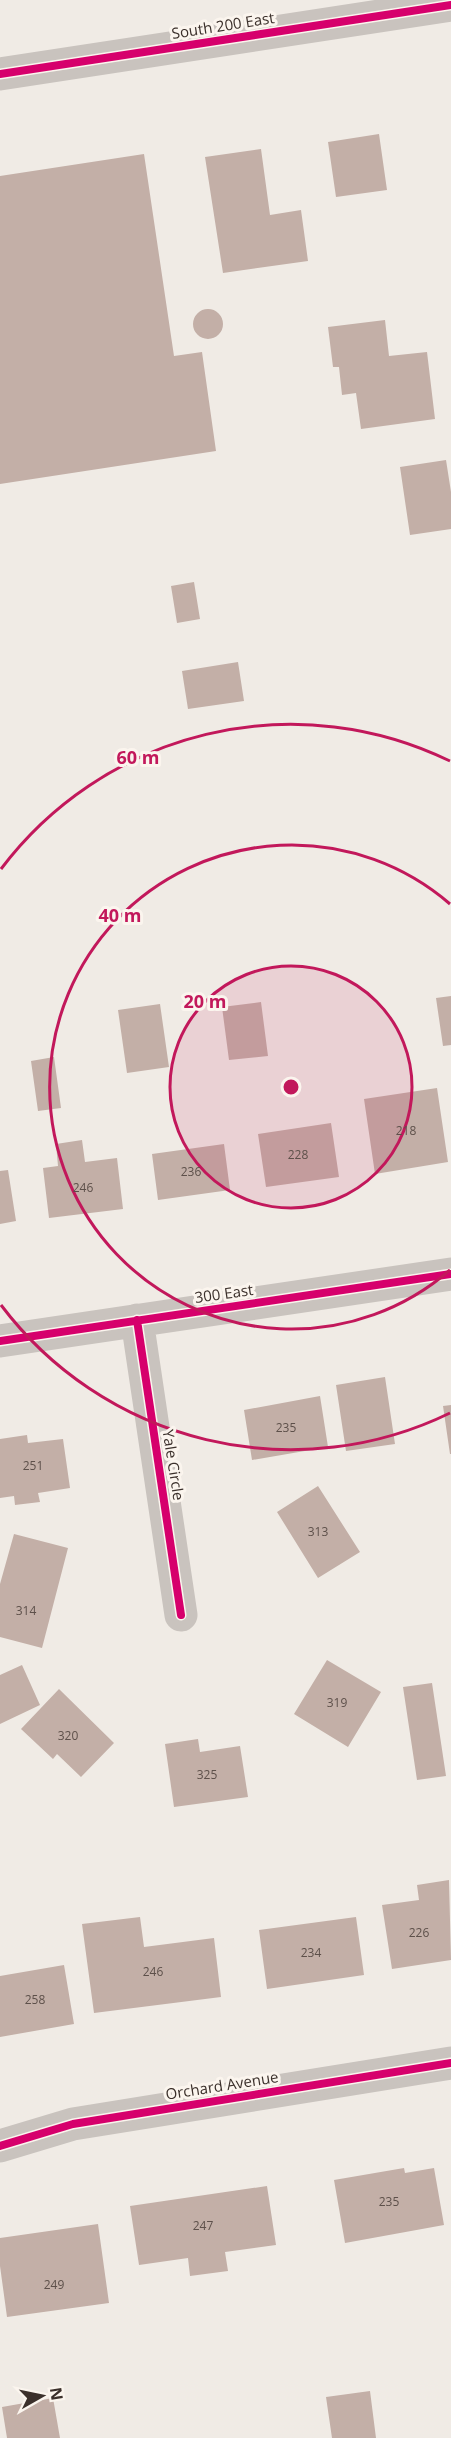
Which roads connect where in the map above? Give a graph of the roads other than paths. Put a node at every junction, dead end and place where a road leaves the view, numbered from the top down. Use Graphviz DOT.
graph roads {
  1 [pos="451,4"];
  2 [pos="0,74"];
  3 [pos="451,1274"];
  4 [pos="137,1320"];
  5 [pos="0,1341"];
  6 [pos="182,1615"];
  7 [pos="451,2063"];
  8 [pos="0,2146"];
  1 -- 2 [label="street, South 200 East"];
  3 -- 4 [label="street, 300 East"];
  4 -- 5 [label="street, 300 East"];
  4 -- 6 [label="street, Yale Circle"];
  7 -- 8 [label="street, Orchard Avenue"];
}
